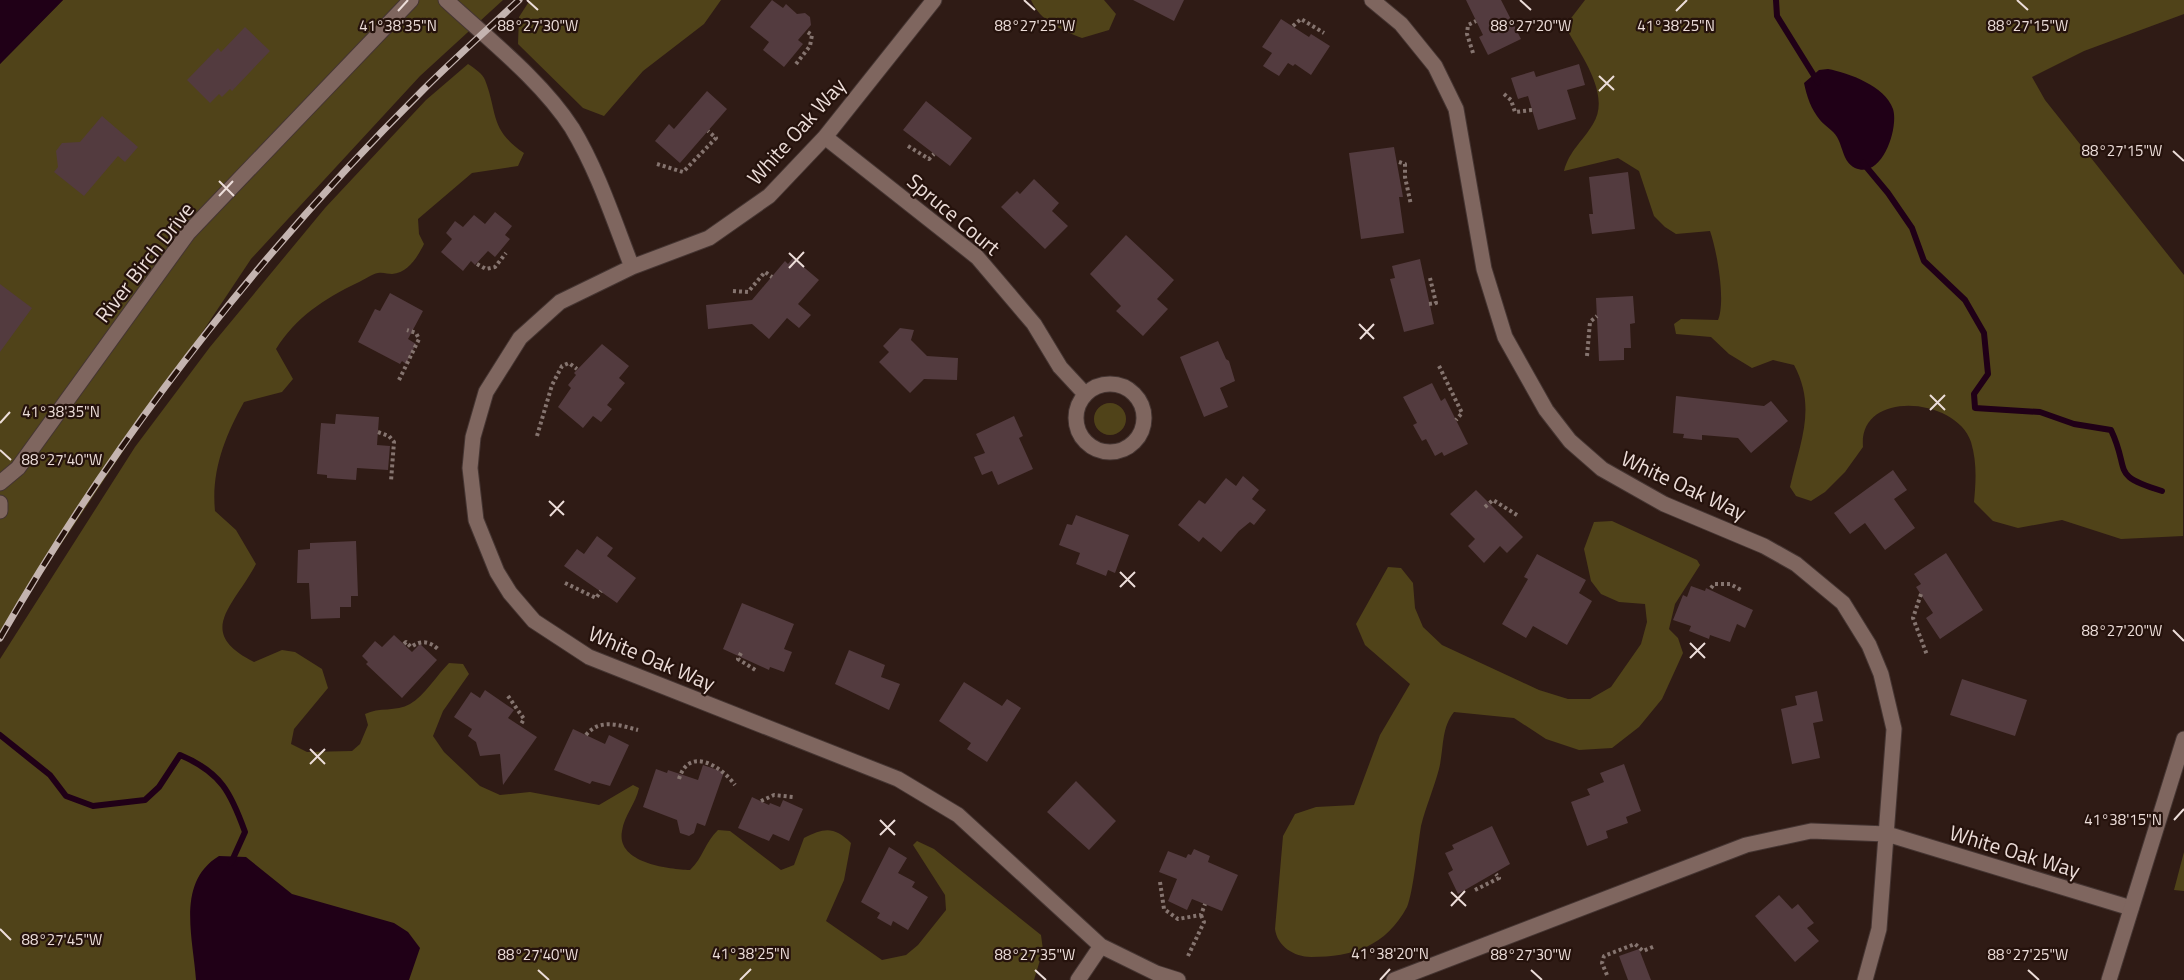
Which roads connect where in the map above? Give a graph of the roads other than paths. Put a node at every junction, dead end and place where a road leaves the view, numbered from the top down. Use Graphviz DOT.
graph roads {
  1 [pos="411,0"];
  2 [pos="446,0"];
  3 [pos="934,0"];
  4 [pos="1372,0"];
  5 [pos="825,136"];
  6 [pos="632,267"];
  7 [pos="1085,394"];
  8 [pos="0,483"];
  9 [pos="0,502"];
  10 [pos="0,511"];
  11 [pos="2184,740"];
  12 [pos="1887,834"];
  13 [pos="2132,908"];
  14 [pos="1101,946"];
  15 [pos="1078,980"];
  16 [pos="1178,980"];
  17 [pos="1394,980"];
  18 [pos="1865,980"];
  19 [pos="2109,980"];
  1 -- 8 [label="street, River Birch Drive"];
  2 -- 6 [label="street"];
  3 -- 5 [label="street, White Oak Way"];
  4 -- 12 [label="street, White Oak Way"];
  5 -- 6 [label="street, White Oak Way"];
  5 -- 7 [label="street, Spruce Court"];
  6 -- 14 [label="street, White Oak Way"];
  7 -- 7 [label="street"];
  9 -- 10 [label="street"];
  11 -- 13 [label="street"];
  12 -- 13 [label="street, White Oak Way"];
  12 -- 17 [label="street, White Oak Way"];
  12 -- 18 [label="street"];
  13 -- 19 [label="street"];
  14 -- 15 [label="street"];
  14 -- 16 [label="street, White Oak Way"];
}
